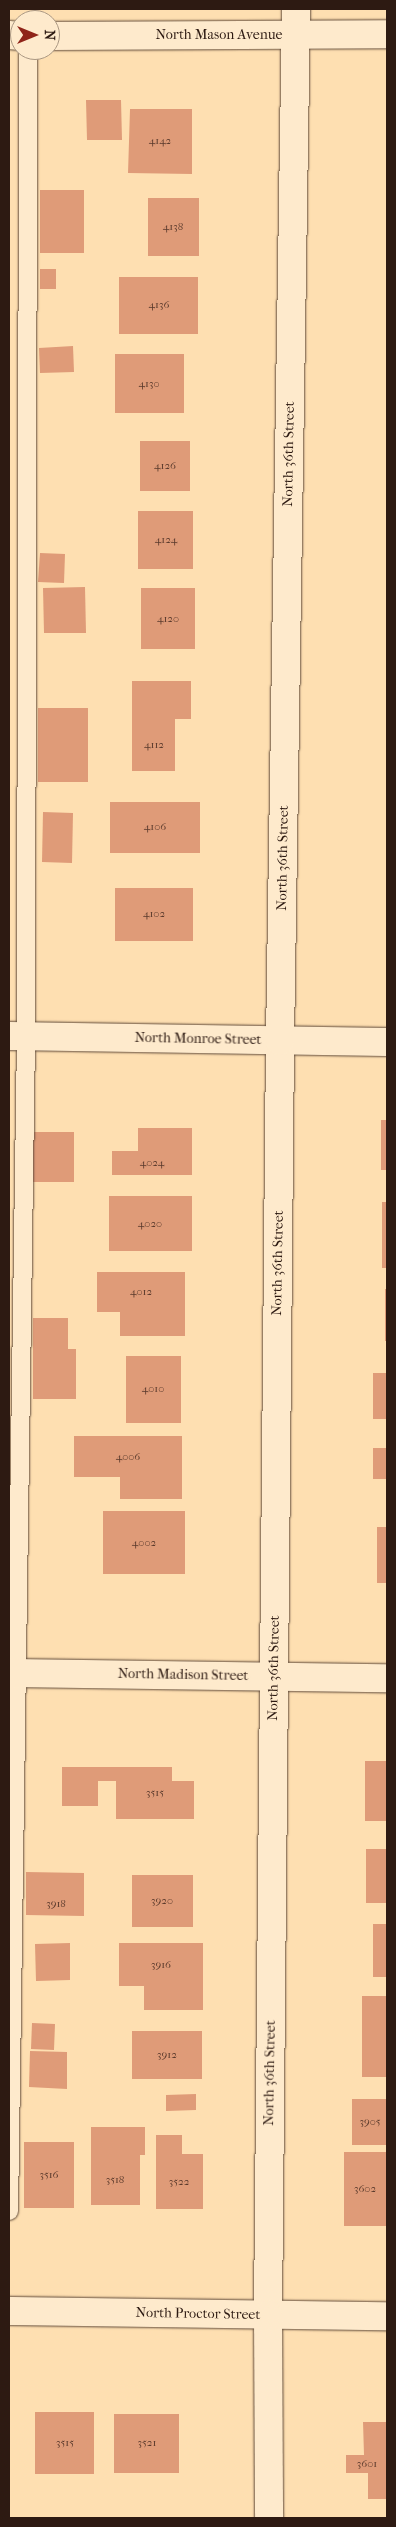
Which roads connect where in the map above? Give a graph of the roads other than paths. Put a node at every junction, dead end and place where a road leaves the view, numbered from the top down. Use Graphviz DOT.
graph roads {
  1 [pos="296,22"];
  2 [pos="387,34"];
  3 [pos="60,35"];
  4 [pos="28,60"];
  5 [pos="17,1036"];
  6 [pos="280,1041"];
  7 [pos="387,1042"];
  8 [pos="13,1673"];
  9 [pos="274,1677"];
  10 [pos="387,1678"];
  11 [pos="9,2211"];
  12 [pos="9,2311"];
  13 [pos="268,2315"];
  14 [pos="387,2316"];
  15 [pos="269,2518"];
  1 -- 2 [label="street, North Mason Avenue"];
  1 -- 3 [label="street, North Mason Avenue"];
  1 -- 6 [label="street, North 36th Street"];
  4 -- 5 [label="lane"];
  5 -- 6 [label="street, North Monroe Street"];
  5 -- 8 [label="lane"];
  6 -- 7 [label="street, North Monroe Street"];
  6 -- 9 [label="street, North 36th Street"];
  8 -- 9 [label="street, North Madison Street"];
  8 -- 11 [label="lane"];
  9 -- 10 [label="street, North Madison Street"];
  9 -- 13 [label="street, North 36th Street"];
  12 -- 13 [label="street, North Proctor Street"];
  13 -- 14 [label="street, North Proctor Street"];
  13 -- 15 [label="street, North 36th Street"];
}
